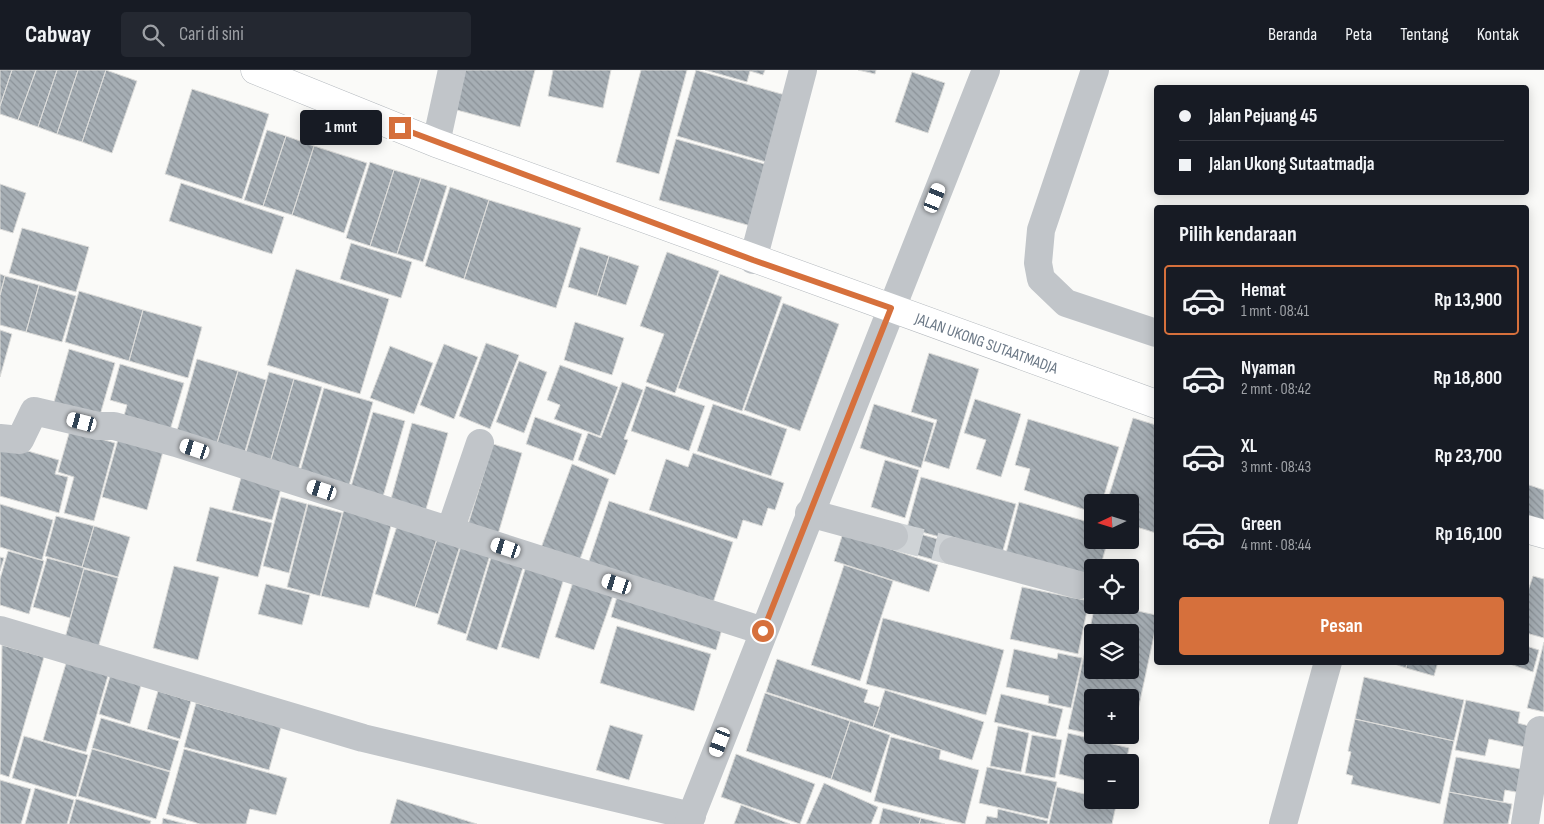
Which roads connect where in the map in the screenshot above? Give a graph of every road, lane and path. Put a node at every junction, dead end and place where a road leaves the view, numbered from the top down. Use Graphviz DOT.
graph roads {
  1 [pos="255,70"];
  2 [pos="452,70"];
  3 [pos="804,70"];
  4 [pos="986,70"];
  5 [pos="1095,70"];
  6 [pos="436,143"];
  7 [pos="753,260"];
  8 [pos="891,308"];
  9 [pos="1154,332"];
  10 [pos="1154,403"];
  11 [pos="0,438"];
  12 [pos="480,443"];
  13 [pos="809,513"];
  14 [pos="450,530"];
  15 [pos="1529,530"];
  16 [pos="1544,534"];
  17 [pos="894,536"];
  18 [pos="953,551"];
  19 [pos="1080,585"];
  20 [pos="0,630"];
  21 [pos="763,631"];
  22 [pos="1327,665"];
  23 [pos="1540,730"];
  24 [pos="690,820"];
  25 [pos="1283,824"];
  26 [pos="1525,824"];
  1 -- 6 [label="main road, JALAN UKONG SUTAATMADJA"];
  2 -- 6 [label="street"];
  3 -- 7 [label="street"];
  4 -- 8 [label="street"];
  5 -- 9 [label="street"];
  6 -- 7 [label="main road, JALAN UKONG SUTAATMADJA"];
  7 -- 8 [label="main road, JALAN UKONG SUTAATMADJA"];
  8 -- 10 [label="main road, JALAN UKONG SUTAATMADJA"];
  8 -- 13 [label="street"];
  11 -- 14 [label="street"];
  12 -- 14 [label="street"];
  13 -- 17 [label="street"];
  13 -- 21 [label="street"];
  14 -- 21 [label="street"];
  15 -- 16 [label="main road"];
  18 -- 19 [label="street"];
  20 -- 24 [label="street"];
  21 -- 24 [label="street"];
  22 -- 25 [label="street"];
  23 -- 26 [label="street"];
}
